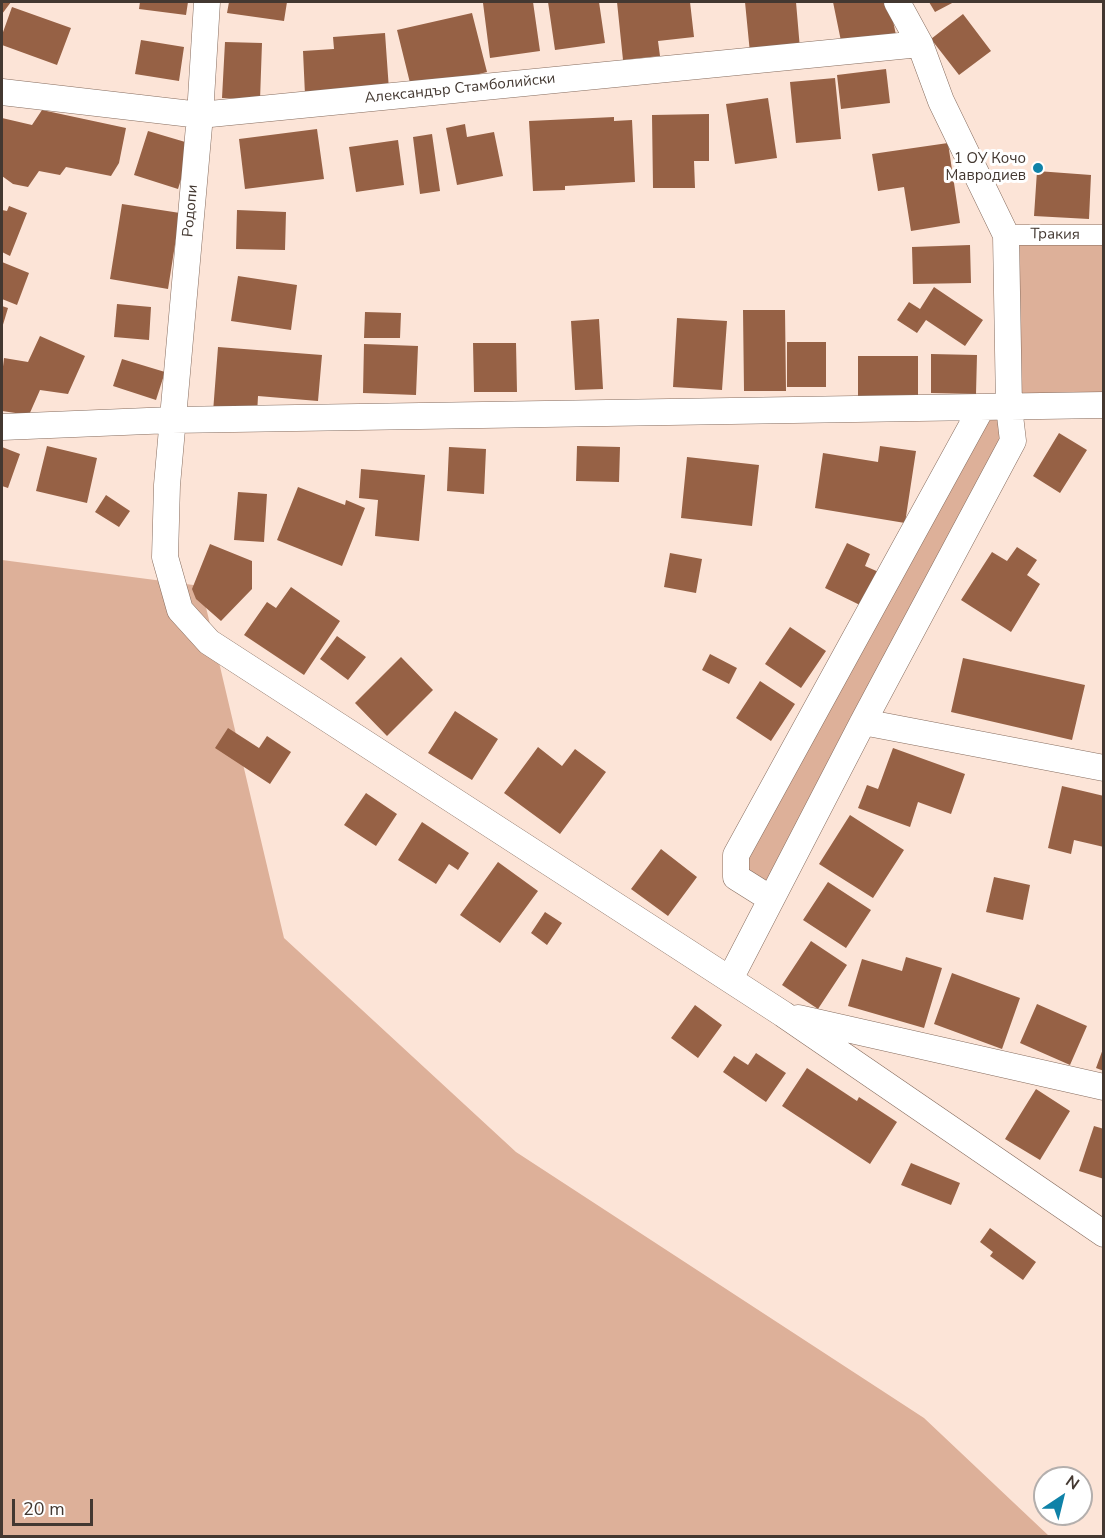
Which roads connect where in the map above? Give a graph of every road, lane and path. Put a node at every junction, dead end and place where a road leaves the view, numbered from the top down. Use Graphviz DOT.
graph roads {
  1 [pos="207,2"];
  2 [pos="897,2"];
  3 [pos="920,44"];
  4 [pos="2,92"];
  5 [pos="200,115"];
  6 [pos="1006,234"];
  7 [pos="1104,236"];
  8 [pos="1104,405"];
  9 [pos="1009,407"];
  10 [pos="982,408"];
  11 [pos="172,420"];
  12 [pos="2,427"];
  13 [pos="863,722"];
  14 [pos="1104,768"];
  15 [pos="771,899"];
  16 [pos="730,979"];
  17 [pos="783,1014"];
  18 [pos="1104,1087"];
  19 [pos="1104,1234"];
  1 -- 5 [label="street, Родопи"];
  2 -- 3 [label="street"];
  3 -- 5 [label="street, Александър Стамболийски"];
  3 -- 6 [label="street"];
  4 -- 5 [label="street, Александър Стамболийски"];
  5 -- 11 [label="street, Родопи"];
  6 -- 7 [label="street, Тракия"];
  6 -- 9 [label="street"];
  8 -- 9 [label="street"];
  9 -- 10 [label="street"];
  9 -- 13 [label="street"];
  10 -- 11 [label="street"];
  10 -- 15 [label="street"];
  11 -- 12 [label="street"];
  11 -- 16 [label="street, Родопи"];
  13 -- 14 [label="street"];
  13 -- 15 [label="street"];
  15 -- 16 [label="street"];
  16 -- 17 [label="street, Родопи"];
  17 -- 18 [label="street"];
  17 -- 19 [label="street, Родопи"];
}
